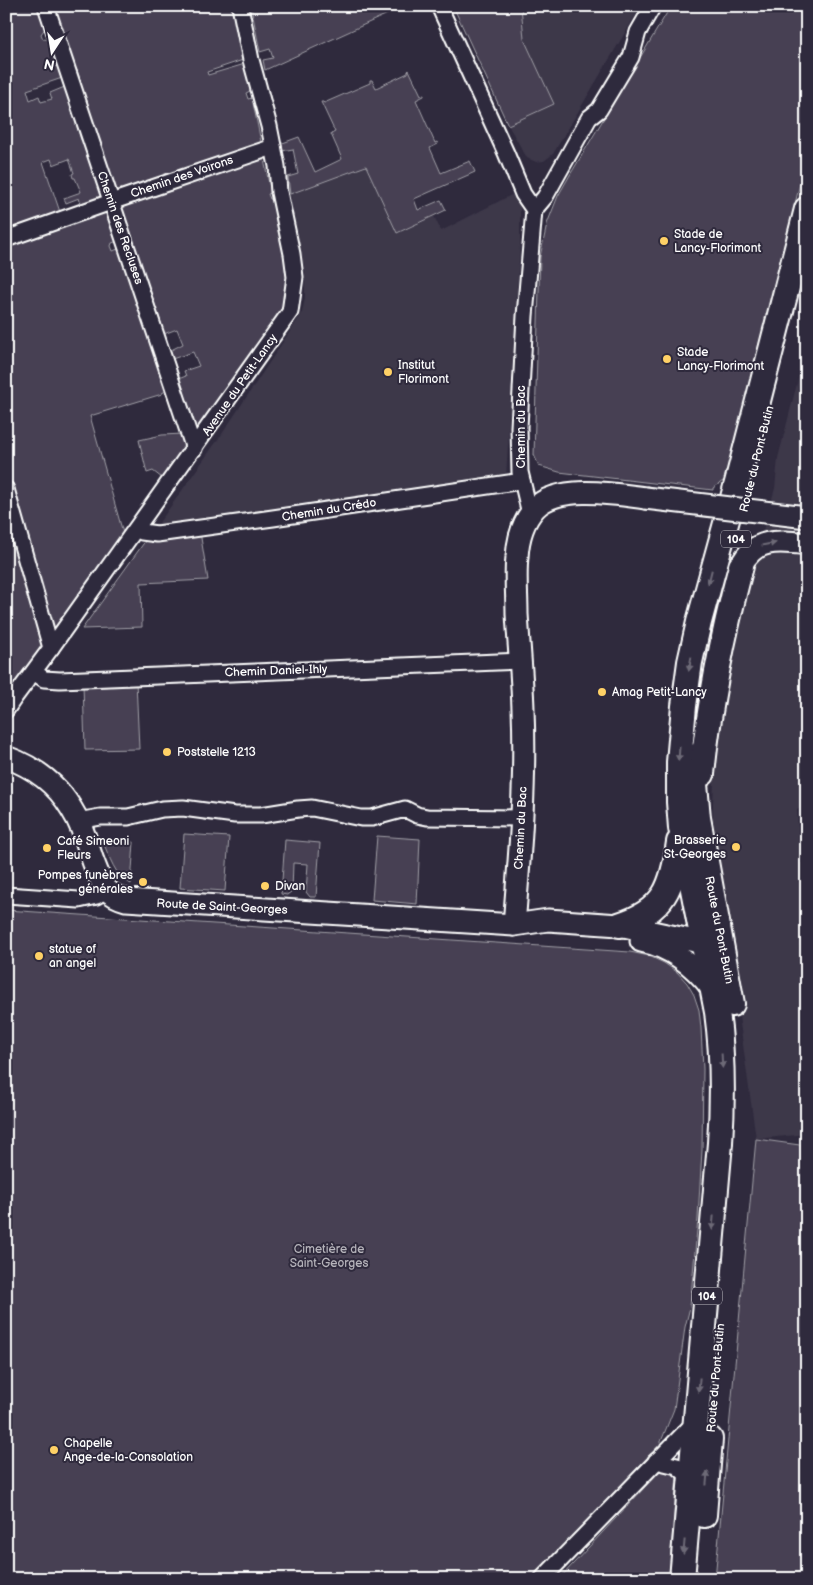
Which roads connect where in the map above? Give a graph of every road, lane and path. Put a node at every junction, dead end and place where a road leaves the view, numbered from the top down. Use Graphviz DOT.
graph roads {
  1 [pos="46,6"];
  2 [pos="240,6"];
  3 [pos="439,6"];
  4 [pos="653,6"];
  5 [pos="273,147"];
  6 [pos="111,202"];
  7 [pos="807,209"];
  8 [pos="534,210"];
  9 [pos="6,239"];
  10 [pos="807,264"];
  11 [pos="194,449"];
  12 [pos="522,481"];
  13 [pos="6,489"];
  14 [pos="530,514"];
  15 [pos="807,517"];
  16 [pos="137,528"];
  17 [pos="807,544"];
  18 [pos="741,566"];
  19 [pos="51,648"];
  20 [pos="520,661"];
  21 [pos="34,672"];
  22 [pos="6,710"];
  23 [pos="6,757"];
  24 [pos="522,818"];
  25 [pos="78,821"];
  26 [pos="689,823"];
  27 [pos="106,888"];
  28 [pos="6,895"];
  29 [pos="514,925"];
  30 [pos="619,925"];
  31 [pos="714,949"];
  32 [pos="713,990"];
  33 [pos="695,1422"];
  34 [pos="656,1461"];
  35 [pos="690,1477"];
  36 [pos="542,1579"];
  37 [pos="682,1579"];
  38 [pos="698,1579"];
  1 -- 6 [label="street, Chemin des Recluses"];
  2 -- 5 [label="street, Avenue du Petit-Lancy"];
  3 -- 8 [label="street"];
  4 -- 8 [label="street"];
  5 -- 6 [label="street, Chemin des Voirons"];
  5 -- 11 [label="street, Avenue du Petit-Lancy"];
  6 -- 9 [label="street, Chemin des Voirons"];
  6 -- 11 [label="street, Chemin des Recluses"];
  7 -- 26 [label="main road, Route du Pont-Butin / 104, one-way"];
  8 -- 12 [label="street, Chemin du Bac"];
  10 -- 26 [label="main road, Route du Pont-Butin / 104"];
  11 -- 16 [label="street, Avenue du Petit-Lancy"];
  12 -- 14 [label="street, Chemin du Bac"];
  12 -- 16 [label="street, Chemin du Crédo"];
  13 -- 19 [label="street"];
  14 -- 15 [label="street, bridge"];
  14 -- 20 [label="street, Chemin du Bac"];
  16 -- 19 [label="street, Avenue du Petit-Lancy"];
  18 -- 17 [label="street, one-way"];
  18 -- 26 [label="main road"];
  19 -- 21 [label="street, Avenue du Petit-Lancy"];
  20 -- 21 [label="street, Chemin Daniel-Ihly"];
  20 -- 24 [label="street, Chemin du Bac"];
  21 -- 22 [label="street, Avenue du Petit-Lancy"];
  23 -- 25 [label="street"];
  24 -- 25 [label="street"];
  24 -- 29 [label="street, Chemin du Bac"];
  25 -- 27 [label="street"];
  26 -- 30 [label="main road"];
  26 -- 31 [label="main road, Route du Pont-Butin / 104"];
  27 -- 28 [label="street"];
  27 -- 29 [label="street, Route de Saint-Georges"];
  29 -- 30 [label="street, Route de Saint-Georges"];
  29 -- 32 [label="street, Route de Saint-Georges"];
  30 -- 31 [label="street, Route de Saint-Georges"];
  31 -- 32 [label="main road, Route du Pont-Butin / 104"];
  38 -- 31 [label="main road, Route du Pont-Butin / 104, one-way"];
  32 -- 33 [label="main road, Route du Pont-Butin / 104, one-way"];
  33 -- 34 [label="street, Route du Pont-Butin"];
  33 -- 35 [label="main road, Route du Pont-Butin / 104"];
  34 -- 35 [label="street"];
  34 -- 36 [label="street, Route du Pont-Butin"];
  35 -- 37 [label="main road, Route du Pont-Butin / 104, one-way"];
}
